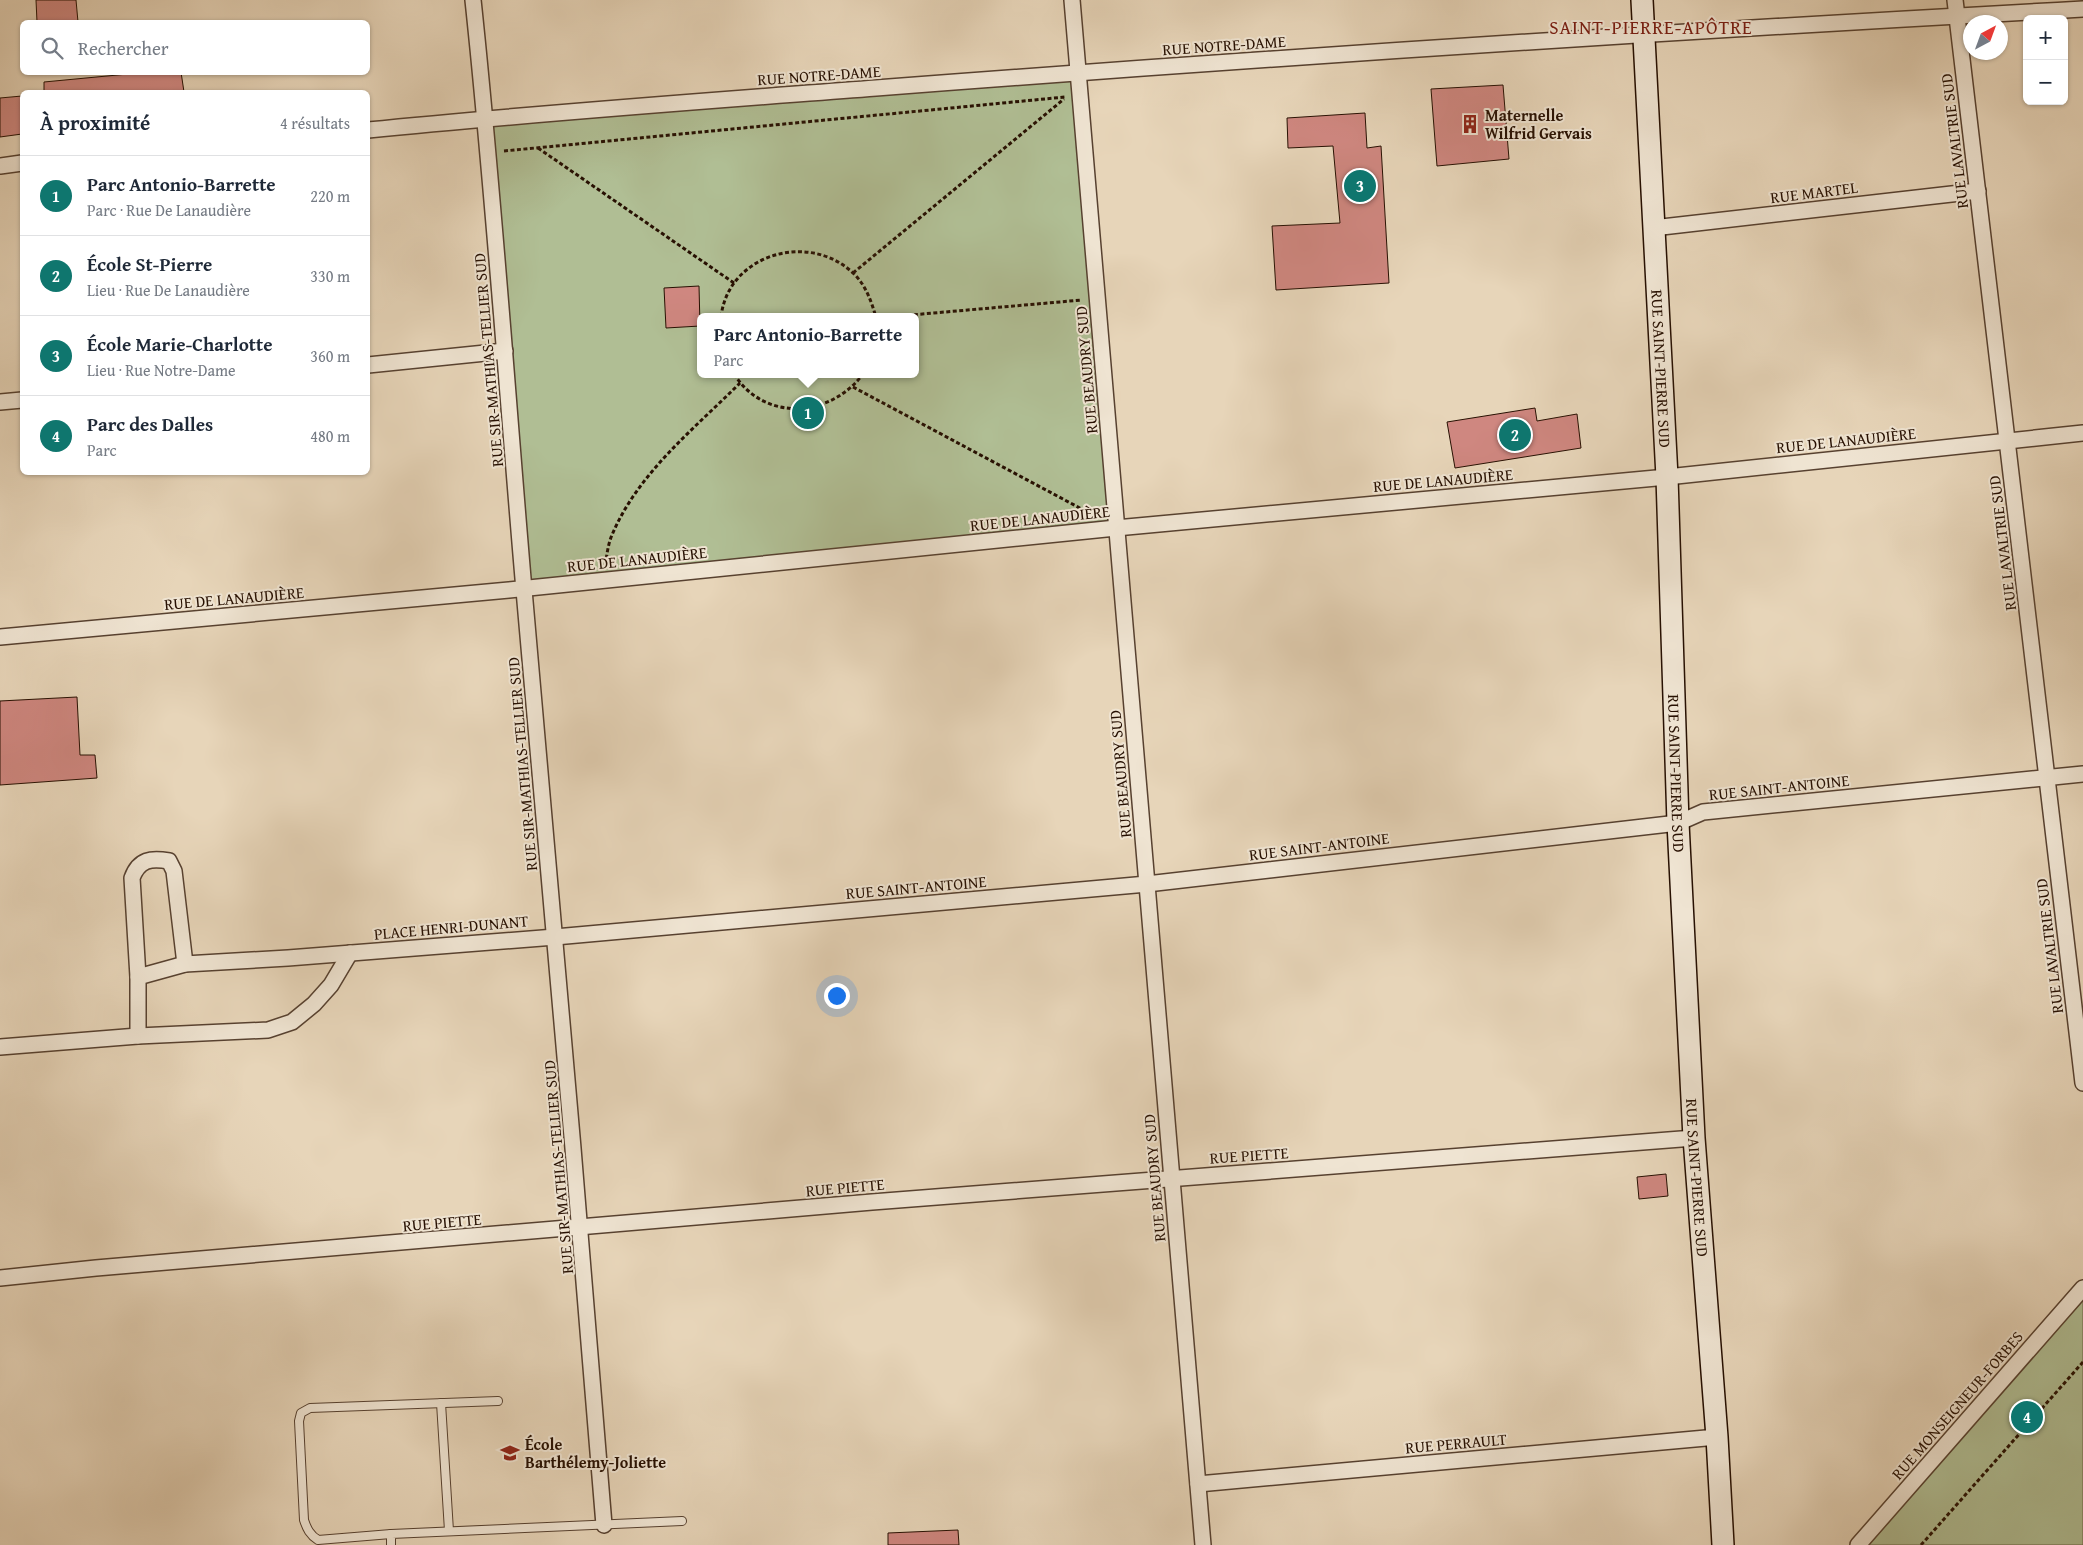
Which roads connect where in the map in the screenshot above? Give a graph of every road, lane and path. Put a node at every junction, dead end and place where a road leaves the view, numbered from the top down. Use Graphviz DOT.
graph roads {
  1 [pos="473,0"];
  2 [pos="1072,0"];
  3 [pos="1642,0"];
  4 [pos="1955,0"];
  5 [pos="2083,9"];
  6 [pos="1957,16"];
  7 [pos="1643,34"];
  8 [pos="1079,72"];
  9 [pos="486,118"];
  10 [pos="370,130"];
  11 [pos="538,148"];
  12 [pos="489,152"];
  13 [pos="20,163"];
  14 [pos="0,166"];
  15 [pos="1978,191"];
  16 [pos="1653,228"];
  17 [pos="854,274"];
  18 [pos="734,283"];
  19 [pos="1098,299"];
  20 [pos="721,313"];
  21 [pos="875,313"];
  22 [pos="919,314"];
  23 [pos="505,351"];
  24 [pos="370,365"];
  25 [pos="737,378"];
  26 [pos="860,378"];
  27 [pos="740,383"];
  28 [pos="853,388"];
  29 [pos="20,400"];
  30 [pos="0,402"];
  31 [pos="2083,434"];
  32 [pos="2007,440"];
  33 [pos="1666,477"];
  34 [pos="1116,528"];
  35 [pos="602,580"];
  36 [pos="524,588"];
  37 [pos="0,637"];
  38 [pos="2083,774"];
  39 [pos="2047,776"];
  40 [pos="1678,823"];
  41 [pos="1147,884"];
  42 [pos="555,937"];
  43 [pos="350,953"];
  44 [pos="185,964"];
  45 [pos="138,977"];
  46 [pos="138,1036"];
  47 [pos="0,1047"];
  48 [pos="2083,1083"];
  49 [pos="1694,1138"];
  50 [pos="1172,1178"];
  51 [pos="581,1228"];
  52 [pos="0,1278"];
  53 [pos="2083,1288"];
  54 [pos="2083,1362"];
  55 [pos="498,1402"];
  56 [pos="441,1403"];
  57 [pos="1717,1437"];
  58 [pos="1198,1484"];
  59 [pos="682,1521"];
  60 [pos="604,1525"];
  61 [pos="449,1531"];
  62 [pos="391,1534"];
  63 [pos="336,1542"];
  64 [pos="391,1545"];
  65 [pos="1203,1545"];
  66 [pos="1722,1545"];
  67 [pos="1858,1545"];
  68 [pos="1921,1545"];
  1 -- 9 [label="street, RUE SIR-MATHIAS-TELLIER SUD"];
  2 -- 8 [label="street, RUE BEAUDRY SUD"];
  3 -- 7 [label="street, RUE SAINT-PIERRE SUD"];
  4 -- 6 [label="street, RUE LAVALTRIE SUD"];
  5 -- 6 [label="street, RUE NOTRE-DAME"];
  6 -- 7 [label="street, RUE NOTRE-DAME"];
  6 -- 15 [label="street, RUE LAVALTRIE SUD"];
  7 -- 8 [label="street, RUE NOTRE-DAME"];
  7 -- 16 [label="street, RUE SAINT-PIERRE SUD"];
  8 -- 9 [label="street, RUE NOTRE-DAME"];
  8 -- 19 [label="street, RUE BEAUDRY SUD"];
  9 -- 10 [label="street, RUE NOTRE-DAME"];
  9 -- 12 [label="street, RUE SIR-MATHIAS-TELLIER SUD"];
  11 -- 12 [label="path"];
  11 -- 17 [label="path"];
  11 -- 18 [label="path"];
  12 -- 23 [label="street, RUE SIR-MATHIAS-TELLIER SUD"];
  13 -- 14 [label="street"];
  15 -- 16 [label="street, RUE MARTEL"];
  15 -- 32 [label="street, RUE LAVALTRIE SUD"];
  16 -- 33 [label="street, RUE SAINT-PIERRE SUD"];
  17 -- 18 [label="path"];
  17 -- 21 [label="path"];
  18 -- 20 [label="path"];
  19 -- 22 [label="path"];
  19 -- 34 [label="street, RUE BEAUDRY SUD"];
  23 -- 24 [label="street"];
  23 -- 36 [label="street, RUE SIR-MATHIAS-TELLIER SUD"];
  25 -- 27 [label="path"];
  26 -- 28 [label="path"];
  27 -- 28 [label="path"];
  27 -- 35 [label="path"];
  28 -- 34 [label="path"];
  29 -- 30 [label="street"];
  31 -- 32 [label="street, RUE DE LANAUDIÈRE"];
  32 -- 33 [label="street, RUE DE LANAUDIÈRE"];
  32 -- 39 [label="street, RUE LAVALTRIE SUD"];
  33 -- 34 [label="street, RUE DE LANAUDIÈRE"];
  33 -- 40 [label="street, RUE SAINT-PIERRE SUD"];
  34 -- 35 [label="street, RUE DE LANAUDIÈRE"];
  34 -- 41 [label="street, RUE BEAUDRY SUD"];
  35 -- 36 [label="street, RUE DE LANAUDIÈRE"];
  36 -- 37 [label="street, RUE DE LANAUDIÈRE"];
  36 -- 42 [label="street, RUE SIR-MATHIAS-TELLIER SUD"];
  38 -- 39 [label="street, RUE SAINT-ANTOINE"];
  39 -- 40 [label="street, RUE SAINT-ANTOINE"];
  39 -- 48 [label="street, RUE LAVALTRIE SUD"];
  40 -- 41 [label="street, RUE SAINT-ANTOINE"];
  40 -- 49 [label="street, RUE SAINT-PIERRE SUD"];
  41 -- 42 [label="street, RUE SAINT-ANTOINE"];
  41 -- 50 [label="street, RUE BEAUDRY SUD"];
  42 -- 43 [label="street, PLACE HENRI-DUNANT"];
  42 -- 51 [label="street, RUE SIR-MATHIAS-TELLIER SUD"];
  43 -- 44 [label="street, PLACE HENRI-DUNANT"];
  43 -- 46 [label="street"];
  44 -- 45 [label="street, PLACE HENRI-DUNANT"];
  44 -- 45 [label="street"];
  45 -- 46 [label="street"];
  46 -- 47 [label="street"];
  49 -- 50 [label="street, RUE PIETTE"];
  49 -- 57 [label="street, RUE SAINT-PIERRE SUD"];
  50 -- 51 [label="street, RUE PIETTE"];
  50 -- 58 [label="street, RUE BEAUDRY SUD"];
  51 -- 52 [label="street, RUE PIETTE"];
  51 -- 60 [label="street, RUE SIR-MATHIAS-TELLIER SUD"];
  53 -- 67 [label="street, RUE MONSEIGNEUR-FORBES"];
  54 -- 68 [label="path"];
  55 -- 56 [label="lane"];
  56 -- 61 [label="lane"];
  56 -- 63 [label="lane"];
  57 -- 58 [label="street, RUE PERRAULT"];
  57 -- 66 [label="street, RUE SAINT-PIERRE SUD"];
  58 -- 65 [label="street, RUE BEAUDRY SUD"];
  59 -- 60 [label="lane"];
  60 -- 61 [label="lane"];
  61 -- 62 [label="lane"];
  62 -- 63 [label="lane"];
  62 -- 64 [label="lane"];
}
